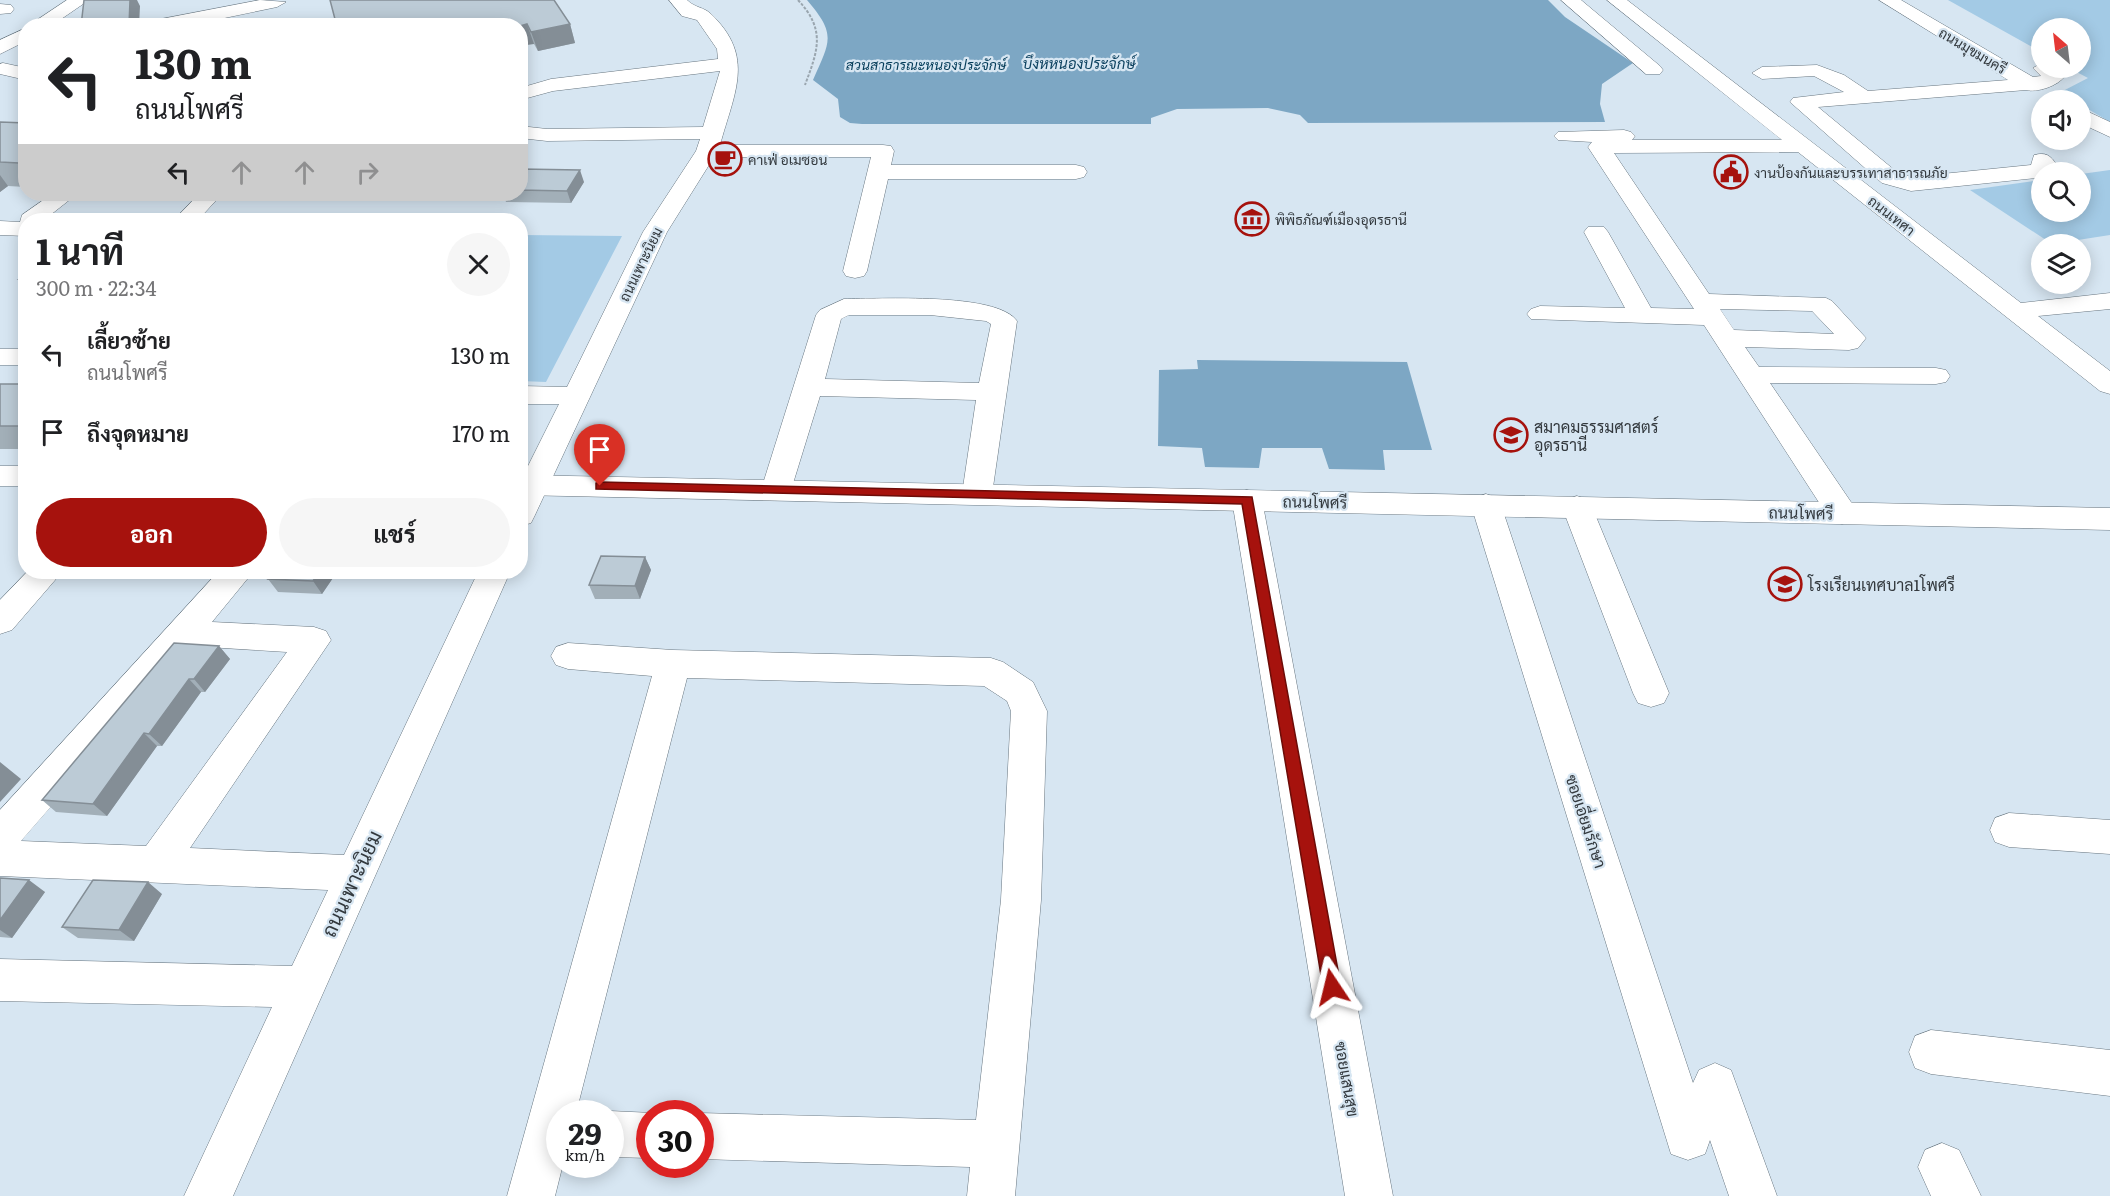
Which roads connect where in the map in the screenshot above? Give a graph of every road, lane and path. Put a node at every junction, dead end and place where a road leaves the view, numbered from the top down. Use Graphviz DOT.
graph roads {
  1 [pos="80,0"];
  2 [pos="678,0"];
  3 [pos="798,0"];
  4 [pos="1570,0"];
  5 [pos="1616,0"];
  6 [pos="1888,0"];
  7 [pos="1921,0"];
  8 [pos="277,1"];
  9 [pos="702,8"];
  10 [pos="51,18"];
  11 [pos="195,18"];
  12 [pos="278,18"];
  13 [pos="1961,22"];
  14 [pos="18,38"];
  15 [pos="0,48"];
  16 [pos="729,63"];
  17 [pos="1,69"];
  18 [pos="1653,70"];
  19 [pos="18,72"];
  20 [pos="1762,73"];
  21 [pos="2054,78"];
  22 [pos="2030,84"];
  23 [pos="805,85"];
  24 [pos="2040,90"];
  25 [pos="528,92"];
  26 [pos="1864,97"];
  27 [pos="2091,120"];
  28 [pos="2110,131"];
  29 [pos="528,133"];
  30 [pos="1565,136"];
  31 [pos="1634,136"];
  32 [pos="784,137"];
  33 [pos="709,142"];
  34 [pos="1803,146"];
  35 [pos="886,154"];
  36 [pos="2042,160"];
  37 [pos="1076,172"];
  38 [pos="56,201"];
  39 [pos="204,201"];
  40 [pos="39,213"];
  41 [pos="192,213"];
  42 [pos="1596,231"];
  43 [pos="855,271"];
  44 [pos="2110,301"];
  45 [pos="1706,309"];
  46 [pos="2014,311"];
  47 [pos="1540,314"];
  48 [pos="1642,315"];
  49 [pos="1726,339"];
  50 [pos="0,357"];
  51 [pos="18,357"];
  52 [pos="1750,375"];
  53 [pos="1936,376"];
  54 [pos="2110,385"];
  55 [pos="808,387"];
  56 [pos="991,392"];
  57 [pos="528,395"];
  58 [pos="577,396"];
  59 [pos="0,476"];
  60 [pos="18,476"];
  61 [pos="528,483"];
  62 [pos="528,485"];
  63 [pos="776,490"];
  64 [pos="977,494"];
  65 [pos="1247,500"];
  66 [pos="1486,505"];
  67 [pos="1577,507"];
  68 [pos="1842,513"];
  69 [pos="2110,519"];
  70 [pos="39,579"];
  71 [pos="231,579"];
  72 [pos="491,579"];
  73 [pos="0,621"];
  74 [pos="182,633"];
  75 [pos="568,656"];
  76 [pos="673,664"];
  77 [pos="1651,693"];
  78 [pos="2009,830"];
  79 [pos="0,837"];
  80 [pos="2110,837"];
  81 [pos="0,858"];
  82 [pos="156,865"];
  83 [pos="355,873"];
  84 [pos="0,980"];
  85 [pos="303,987"];
  86 [pos="1931,1052"];
  87 [pos="2110,1072"];
  88 [pos="1715,1086"];
  89 [pos="563,1100"];
  90 [pos="714,1136"];
  91 [pos="1688,1137"];
  92 [pos="997,1144"];
  93 [pos="546,1157"];
  94 [pos="208,1196"];
  95 [pos="531,1196"];
  96 [pos="991,1196"];
  97 [pos="1369,1196"];
  98 [pos="1753,1196"];
  1 -- 10 [label="street"];
  2 -- 9 [label="street"];
  3 -- 23 [label="path"];
  4 -- 18 [label="street"];
  5 -- 34 [label="street, ถนนเทศา"];
  6 -- 22 [label="street, ถนนมุขมนครี"];
  7 -- 13 [label="street"];
  8 -- 11 [label="street"];
  8 -- 12 [label="street"];
  9 -- 16 [label="street"];
  14 -- 15 [label="street"];
  16 -- 25 [label="street"];
  16 -- 33 [label="street, ถนนเพาะนิยม"];
  17 -- 19 [label="street"];
  20 -- 26 [label="street"];
  21 -- 22 [label="street"];
  22 -- 24 [label="street, ถนนมุขมนครี"];
  22 -- 26 [label="street"];
  26 -- 36 [label="street"];
  27 -- 28 [label="street"];
  29 -- 33 [label="street"];
  30 -- 31 [label="street"];
  32 -- 35 [label="street"];
  33 -- 35 [label="street"];
  33 -- 58 [label="street, ถนนเพาะนิยม"];
  34 -- 45 [label="street"];
  34 -- 46 [label="street, ถนนเทศา"];
  35 -- 37 [label="street"];
  35 -- 43 [label="street"];
  38 -- 40 [label="street"];
  39 -- 41 [label="street"];
  42 -- 48 [label="street"];
  44 -- 46 [label="street"];
  45 -- 48 [label="street"];
  45 -- 49 [label="street"];
  45 -- 49 [label="street"];
  46 -- 54 [label="street, ถนนเทศา"];
  47 -- 48 [label="street"];
  49 -- 52 [label="street"];
  50 -- 51 [label="street"];
  52 -- 53 [label="street"];
  52 -- 68 [label="street"];
  55 -- 56 [label="street"];
  55 -- 56 [label="street"];
  55 -- 63 [label="street"];
  56 -- 64 [label="street"];
  57 -- 58 [label="street"];
  58 -- 61 [label="street, ถนนเพาะนิยม"];
  59 -- 60 [label="street"];
  62 -- 63 [label="street, ถนนโพศรี"];
  63 -- 64 [label="street, ถนนโพศรี"];
  64 -- 65 [label="street, ถนนโพศรี"];
  65 -- 66 [label="street, ถนนโพศรี"];
  65 -- 97 [label="street, ซอยแสนสุข"];
  66 -- 67 [label="street, ถนนโพศรี"];
  66 -- 91 [label="street, ซอยเอี่ยมรักษา"];
  67 -- 68 [label="street, ถนนโพศรี"];
  67 -- 77 [label="street"];
  68 -- 69 [label="street, ถนนโพศรี"];
  70 -- 73 [label="street"];
  71 -- 74 [label="street"];
  72 -- 83 [label="street, ถนนเพาะนิยม"];
  74 -- 79 [label="street"];
  74 -- 82 [label="street"];
  75 -- 76 [label="street"];
  76 -- 89 [label="street"];
  76 -- 92 [label="street"];
  78 -- 80 [label="street"];
  81 -- 82 [label="street"];
  82 -- 83 [label="street"];
  83 -- 85 [label="street, ถนนเพาะนิยม"];
  84 -- 85 [label="street"];
  85 -- 94 [label="street, ถนนเพาะนิยม"];
  86 -- 87 [label="street"];
  88 -- 98 [label="street"];
  90 -- 92 [label="street"];
  92 -- 96 [label="street"];
  93 -- 95 [label="street"];
}
